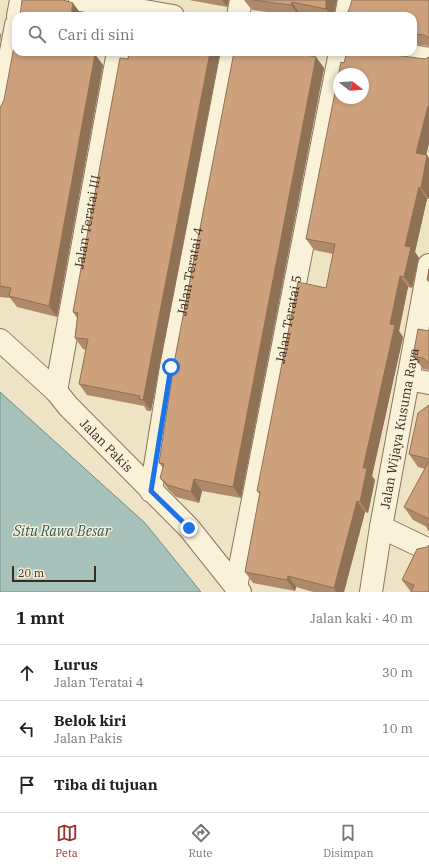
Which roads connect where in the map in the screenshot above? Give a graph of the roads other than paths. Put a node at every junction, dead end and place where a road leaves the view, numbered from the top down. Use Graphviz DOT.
graph roads {
  1 [pos="21,0"];
  2 [pos="80,0"];
  3 [pos="241,0"];
  4 [pos="349,0"];
  5 [pos="126,8"];
  6 [pos="19,12"];
  7 [pos="150,12"];
  8 [pos="239,12"];
  9 [pos="347,12"];
  10 [pos="12,46"];
  11 [pos="117,56"];
  12 [pos="231,56"];
  13 [pos="339,56"];
  14 [pos="412,56"];
  15 [pos="429,59"];
  16 [pos="0,109"];
  17 [pos="429,265"];
  18 [pos="0,340"];
  19 [pos="419,381"];
  20 [pos="56,391"];
  21 [pos="151,491"];
  22 [pos="381,527"];
  23 [pos="429,550"];
  24 [pos="238,589"];
  25 [pos="371,592"];
  1 -- 6 [label="street"];
  2 -- 5 [label="street"];
  3 -- 8 [label="street"];
  4 -- 9 [label="street"];
  5 -- 7 [label="street"];
  10 -- 16 [label="street"];
  11 -- 20 [label="street, Jalan Teratai III"];
  12 -- 21 [label="street, Jalan Teratai 4"];
  13 -- 24 [label="street, Jalan Teratai 5"];
  14 -- 15 [label="street"];
  17 -- 19 [label="street, Jalan Wijaya Kusuma Raya"];
  18 -- 20 [label="street, Jalan Pakis"];
  19 -- 22 [label="street, Jalan Wijaya Kusuma Raya"];
  20 -- 21 [label="street, Jalan Pakis"];
  21 -- 24 [label="street, Jalan Pakis"];
  22 -- 23 [label="street"];
  22 -- 25 [label="street, Jalan Wijaya Kusuma Raya"];
}
